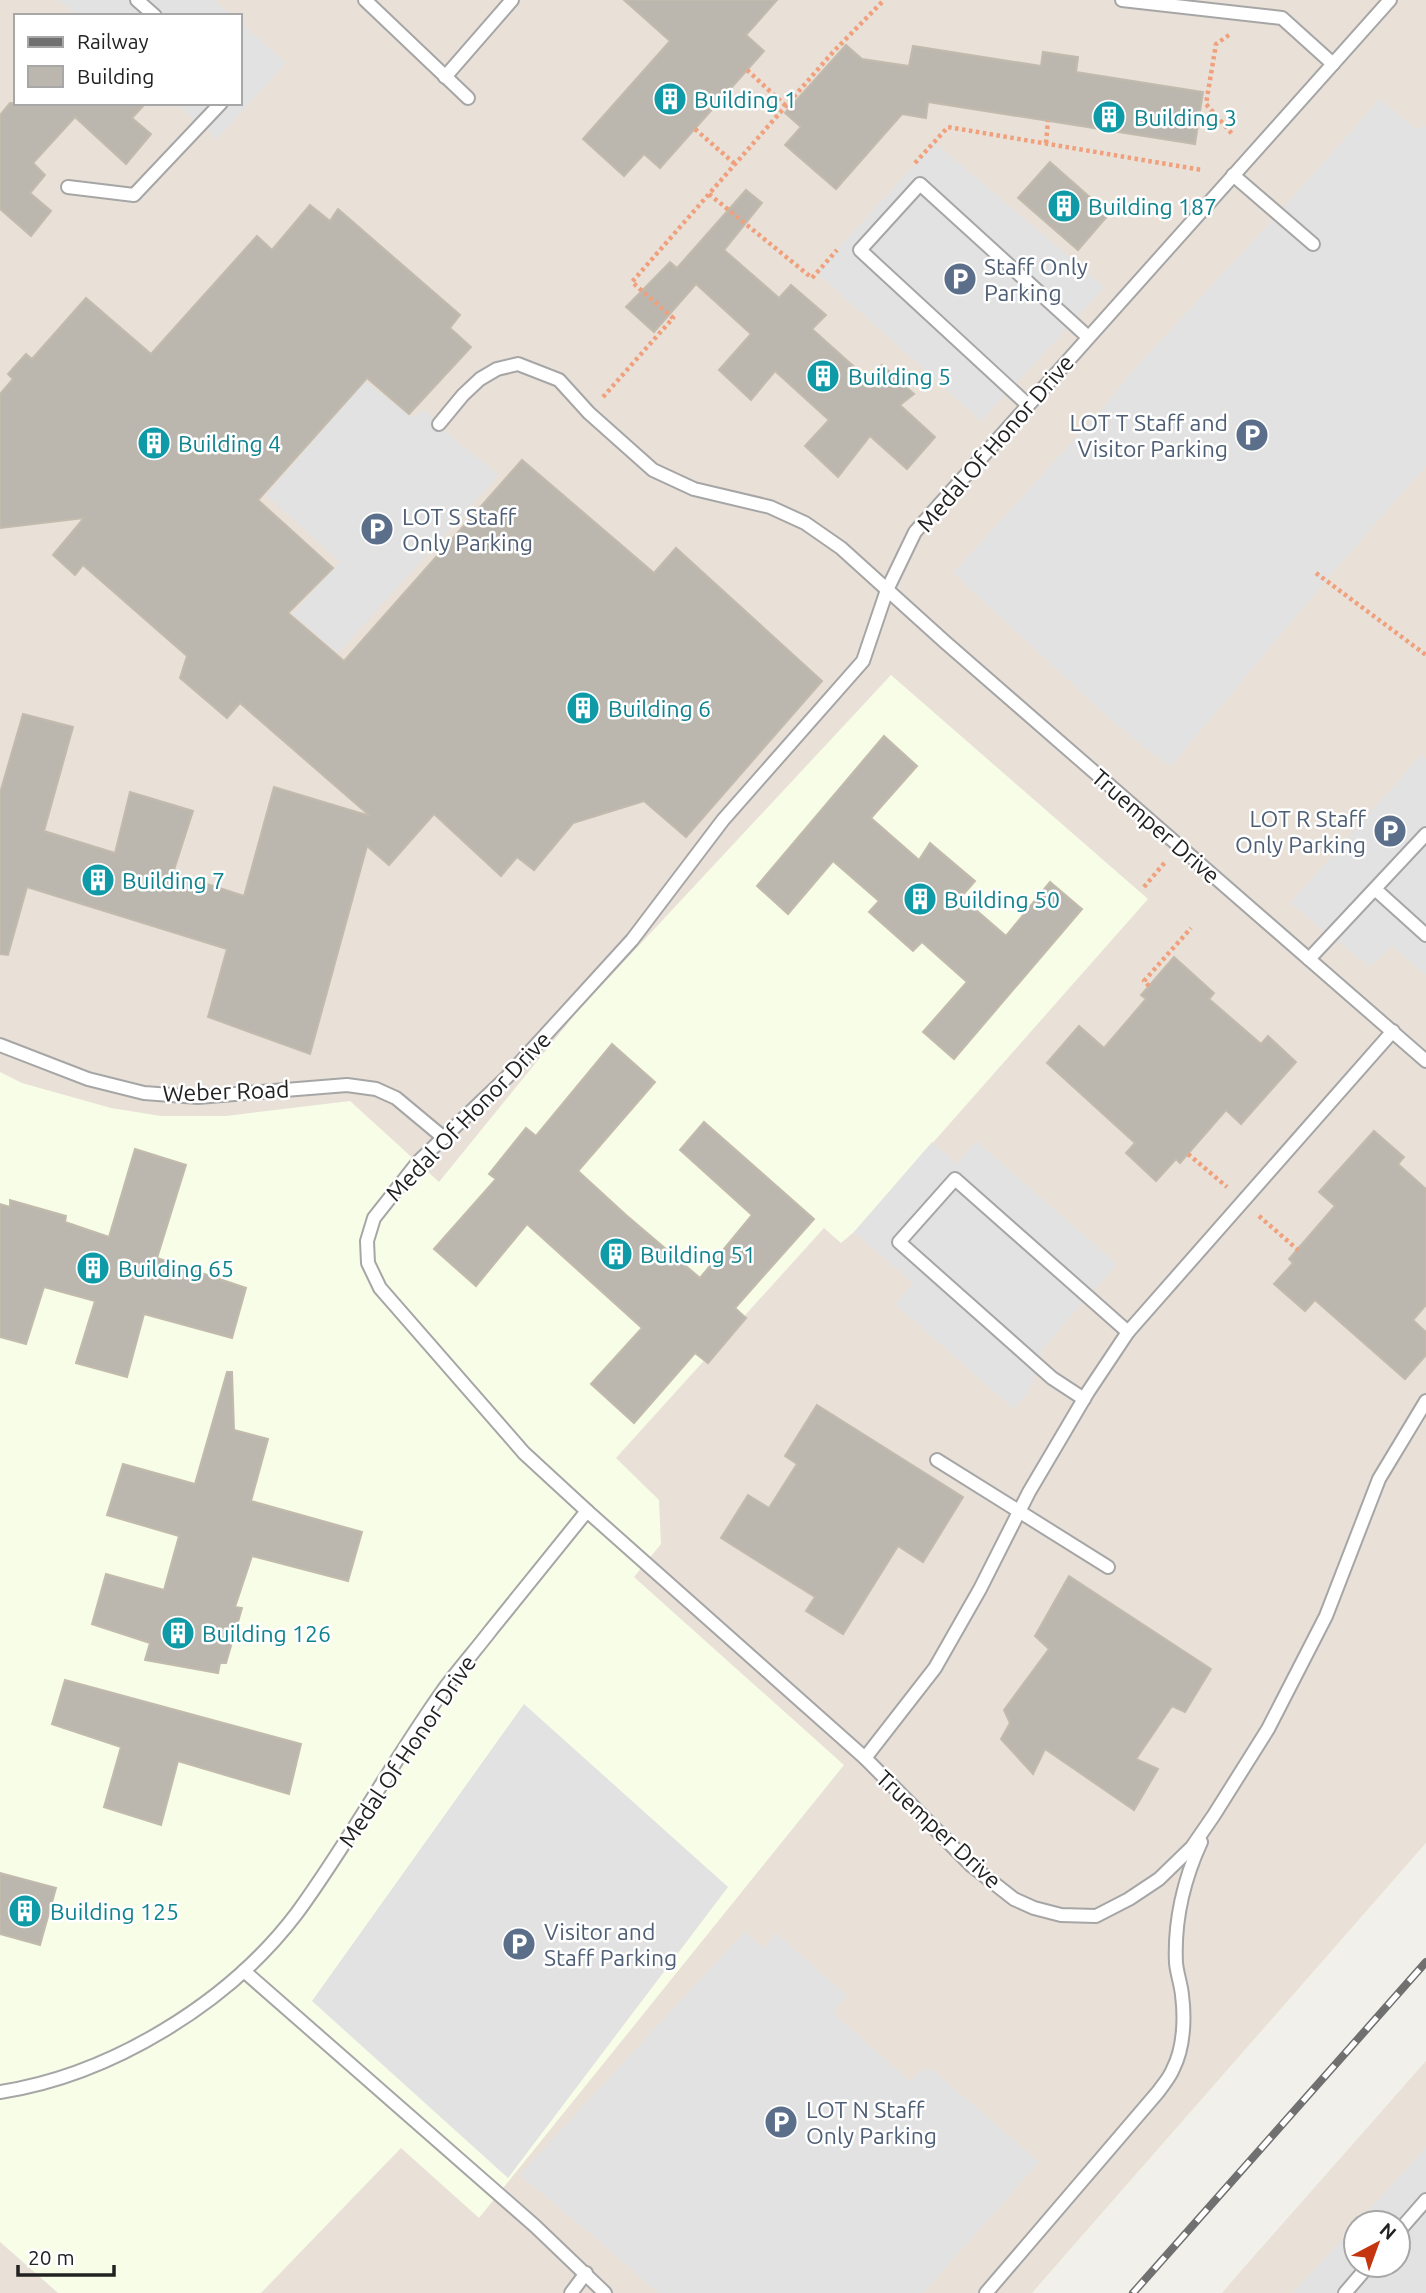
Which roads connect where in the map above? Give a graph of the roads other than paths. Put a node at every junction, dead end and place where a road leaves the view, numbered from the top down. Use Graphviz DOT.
graph roads {
  1 [pos="137,0"];
  2 [pos="365,0"];
  3 [pos="512,0"];
  4 [pos="1122,0"];
  5 [pos="1390,0"];
  6 [pos="153,14"];
  7 [pos="1333,64"];
  8 [pos="445,77"];
  9 [pos="468,98"];
  10 [pos="219,105"];
  11 [pos="1233,175"];
  12 [pos="68,187"];
  13 [pos="1313,244"];
  14 [pos="1088,337"];
  15 [pos="1028,405"];
  16 [pos="439,424"];
  17 [pos="887,590"];
  18 [pos="1426,834"];
  19 [pos="1375,889"];
  20 [pos="1426,934"];
  21 [pos="1309,959"];
  22 [pos="1393,1031"];
  23 [pos="0,1045"];
  24 [pos="1426,1061"];
  25 [pos="444,1138"];
  26 [pos="1128,1332"];
  27 [pos="1084,1399"];
  28 [pos="1426,1401"];
  29 [pos="937,1460"];
  30 [pos="1020,1510"];
  31 [pos="587,1511"];
  32 [pos="1108,1567"];
  33 [pos="865,1758"];
  34 [pos="1214,1815"];
  35 [pos="244,1971"];
  36 [pos="0,2092"];
  37 [pos="1426,2200"];
  38 [pos="1412,2216"];
  39 [pos="586,2273"];
  40 [pos="1357,2279"];
  41 [pos="571,2293"];
  42 [pos="605,2293"];
  43 [pos="986,2293"];
  44 [pos="1345,2293"];
  1 -- 6 [label="lane"];
  2 -- 8 [label="lane"];
  3 -- 8 [label="lane"];
  4 -- 7 [label="lane"];
  5 -- 7 [label="lane, Medal Of Honor Drive"];
  7 -- 11 [label="lane, Medal Of Honor Drive"];
  8 -- 9 [label="lane"];
  10 -- 12 [label="lane"];
  11 -- 13 [label="lane"];
  11 -- 14 [label="lane, Medal Of Honor Drive"];
  14 -- 15 [label="lane, Medal Of Honor Drive"];
  14 -- 15 [label="lane"];
  15 -- 17 [label="lane, Medal Of Honor Drive"];
  16 -- 17 [label="lane, Truemper Drive"];
  17 -- 21 [label="lane, Truemper Drive"];
  17 -- 25 [label="lane, Medal Of Honor Drive"];
  18 -- 19 [label="lane"];
  19 -- 20 [label="lane"];
  19 -- 21 [label="lane"];
  21 -- 22 [label="lane, Truemper Drive"];
  22 -- 24 [label="lane, Truemper Drive"];
  22 -- 26 [label="lane"];
  23 -- 25 [label="lane, Weber Road"];
  25 -- 31 [label="lane, Medal Of Honor Drive"];
  26 -- 27 [label="lane"];
  26 -- 27 [label="lane"];
  27 -- 30 [label="lane"];
  28 -- 34 [label="lane, Truemper Drive"];
  29 -- 30 [label="lane"];
  30 -- 32 [label="lane"];
  30 -- 33 [label="lane"];
  31 -- 33 [label="lane, Truemper Drive"];
  31 -- 35 [label="lane, Medal Of Honor Drive"];
  33 -- 34 [label="lane, Truemper Drive"];
  34 -- 43 [label="lane"];
  35 -- 36 [label="lane, Medal Of Honor Drive"];
  35 -- 39 [label="lane"];
  37 -- 38 [label="lane"];
  39 -- 41 [label="lane"];
  39 -- 42 [label="lane"];
  40 -- 44 [label="lane"];
}
